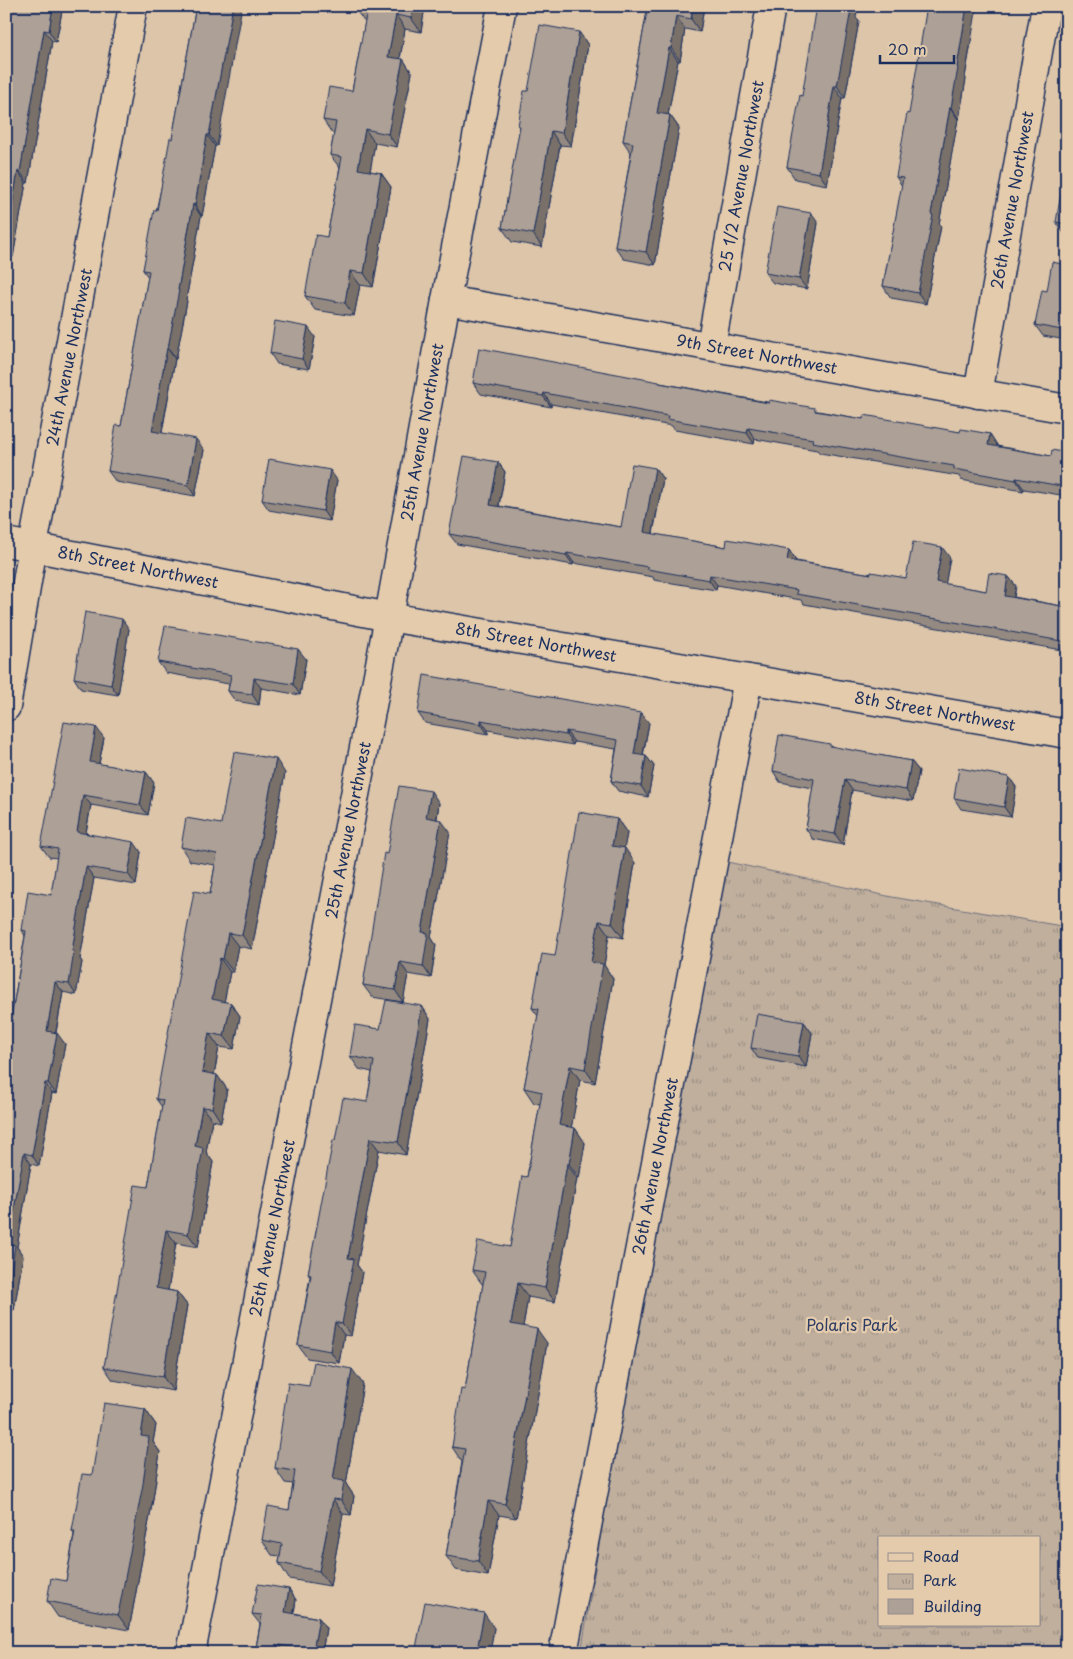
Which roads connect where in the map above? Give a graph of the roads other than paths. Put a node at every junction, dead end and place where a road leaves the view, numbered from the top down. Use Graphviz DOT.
graph roads {
  1 [pos="133,6"];
  2 [pos="502,6"];
  3 [pos="771,6"];
  4 [pos="1046,6"];
  5 [pos="446,300"];
  6 [pos="711,346"];
  7 [pos="978,394"];
  8 [pos="1067,409"];
  9 [pos="6,542"];
  10 [pos="33,546"];
  11 [pos="389,617"];
  12 [pos="748,679"];
  13 [pos="6,707"];
  14 [pos="1067,734"];
  15 [pos="191,1653"];
  16 [pos="563,1653"];
  1 -- 10 [label="street, 24th Avenue Northwest"];
  2 -- 5 [label="street, 25th Avenue Northwest"];
  3 -- 6 [label="street, 25 1/2 Avenue Northwest"];
  4 -- 7 [label="street, 26th Avenue Northwest"];
  5 -- 6 [label="street, 9th Street Northwest"];
  5 -- 11 [label="street, 25th Avenue Northwest"];
  6 -- 7 [label="street, 9th Street Northwest"];
  7 -- 8 [label="street, 9th Street Northwest"];
  9 -- 10 [label="street, 8th Street Northwest"];
  10 -- 11 [label="street, 8th Street Northwest"];
  10 -- 13 [label="street, 24th Avenue Northwest"];
  11 -- 12 [label="street, 8th Street Northwest"];
  11 -- 15 [label="street, 25th Avenue Northwest"];
  12 -- 14 [label="street, 8th Street Northwest"];
  12 -- 16 [label="street, 26th Avenue Northwest"];
}
